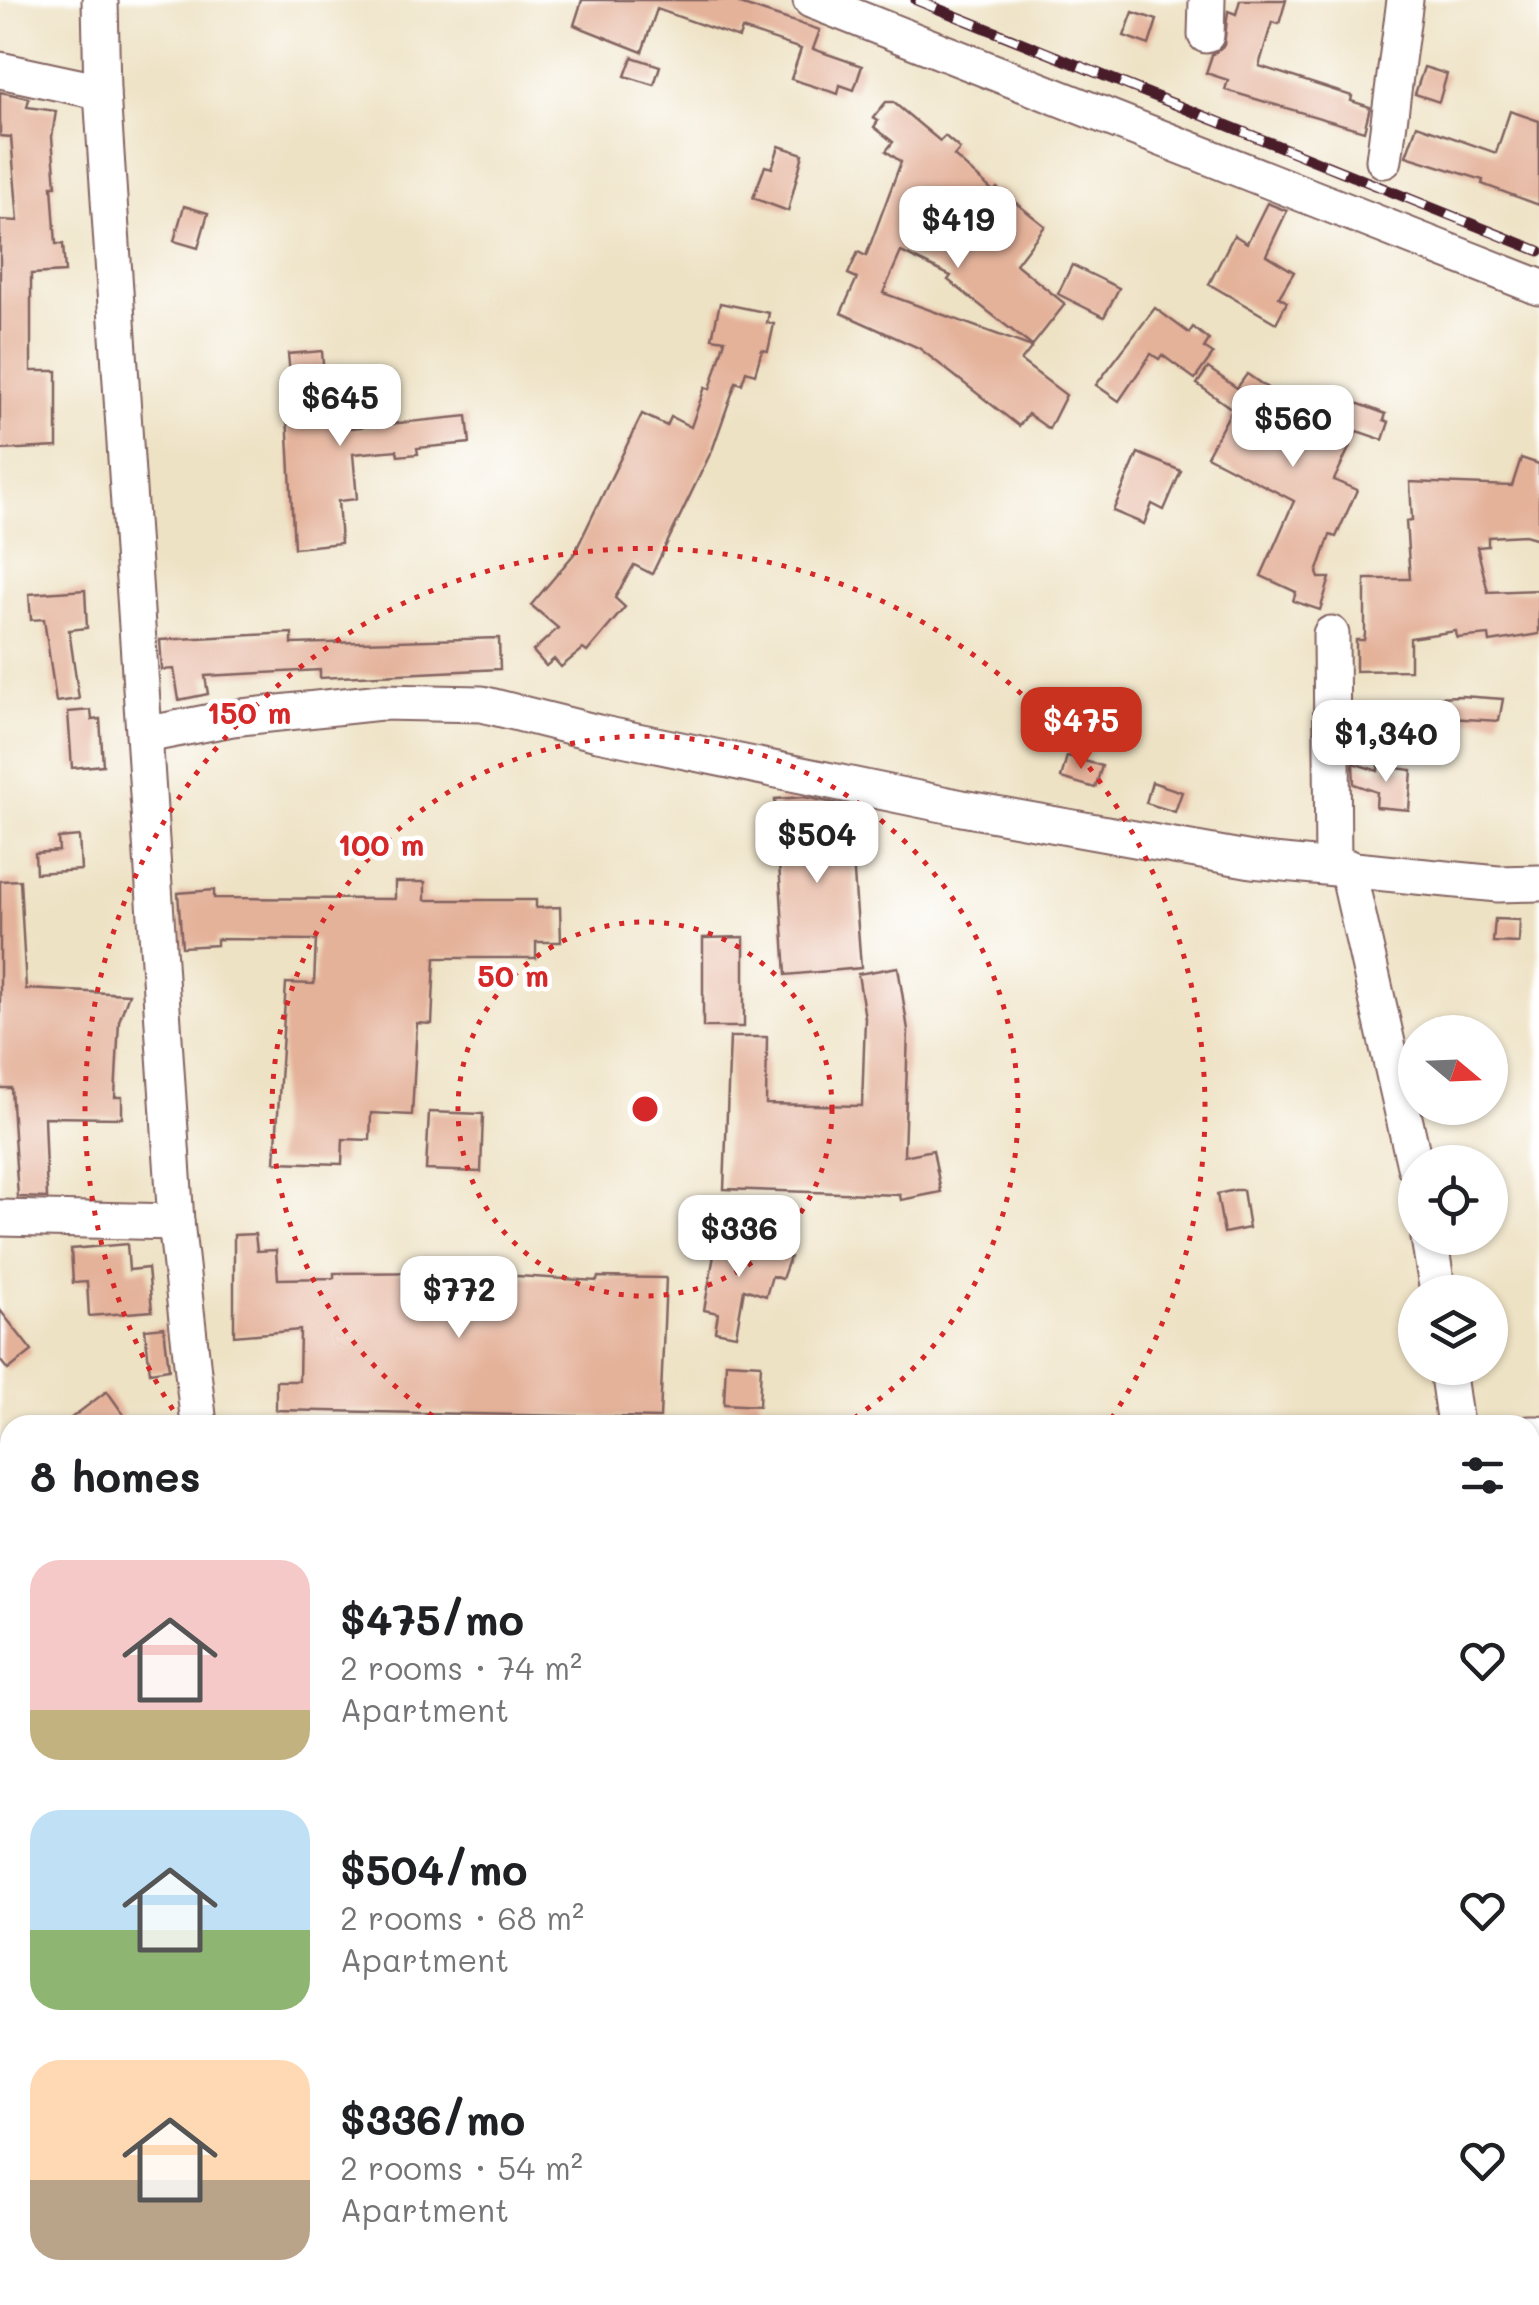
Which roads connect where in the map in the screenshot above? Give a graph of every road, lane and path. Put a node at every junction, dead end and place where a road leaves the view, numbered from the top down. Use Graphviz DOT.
graph roads {
  1 [pos="100,0"];
  2 [pos="811,0"];
  3 [pos="1405,0"];
  4 [pos="0,70"];
  5 [pos="102,92"];
  6 [pos="1384,160"];
  7 [pos="1539,288"];
  8 [pos="1330,634"];
  9 [pos="145,735"];
  10 [pos="1340,866"];
  11 [pos="1539,884"];
  12 [pos="1410,1145"];
  13 [pos="0,1218"];
  14 [pos="176,1222"];
  15 [pos="1449,1385"];
  16 [pos="198,1415"];
  17 [pos="1454,1415"];
  1 -- 5 [label="street"];
  2 -- 7 [label="street"];
  3 -- 6 [label="street"];
  4 -- 5 [label="street"];
  5 -- 9 [label="street"];
  8 -- 10 [label="street"];
  9 -- 10 [label="street"];
  9 -- 14 [label="street"];
  10 -- 11 [label="street"];
  10 -- 12 [label="street"];
  13 -- 14 [label="street"];
  14 -- 16 [label="street"];
  15 -- 17 [label="street"];
}
